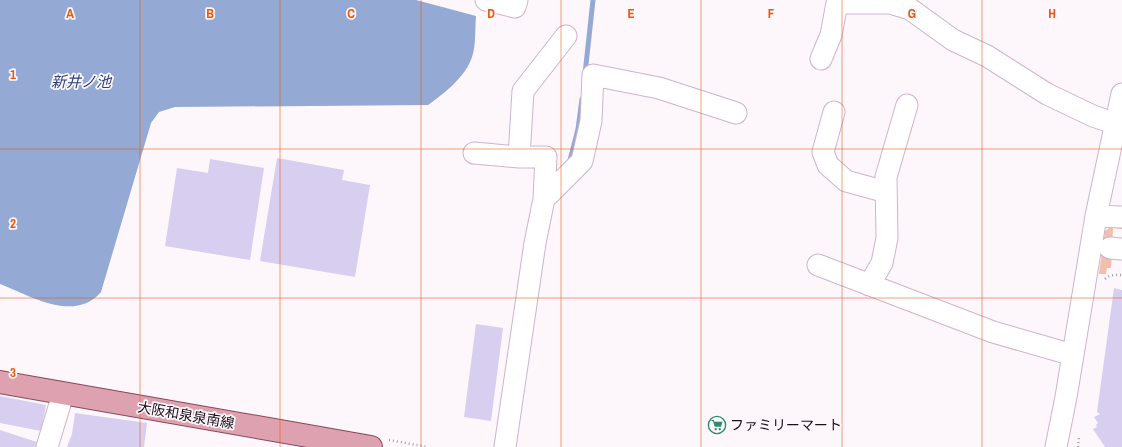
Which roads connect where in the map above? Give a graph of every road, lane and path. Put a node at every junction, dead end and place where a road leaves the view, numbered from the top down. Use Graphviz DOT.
graph roads {
  1 [pos="486,0"];
  2 [pos="517,0"];
  3 [pos="566,36"];
  4 [pos="821,59"];
  5 [pos="1122,94"];
  6 [pos="907,105"];
  7 [pos="834,112"];
  8 [pos="736,113"];
  9 [pos="1119,126"];
  10 [pos="474,153"];
  11 [pos="519,157"];
  12 [pos="886,192"];
  13 [pos="544,199"];
  14 [pos="1096,216"];
  15 [pos="1122,216"];
  16 [pos="818,266"];
  17 [pos="870,285"];
  18 [pos="1073,354"];
  19 [pos="0,382"];
  20 [pos="63,394"];
  21 [pos="47,447"];
  22 [pos="371,447"];
  23 [pos="506,447"];
  24 [pos="1056,447"];
  1 -- 2 [label="street"];
  3 -- 11 [label="street"];
  4 -- 9 [label="street"];
  5 -- 9 [label="street"];
  6 -- 12 [label="street"];
  7 -- 12 [label="street"];
  8 -- 13 [label="street"];
  9 -- 14 [label="street"];
  10 -- 11 [label="street"];
  11 -- 13 [label="street"];
  12 -- 17 [label="street"];
  13 -- 23 [label="street"];
  14 -- 15 [label="street"];
  14 -- 18 [label="street"];
  16 -- 17 [label="street"];
  17 -- 18 [label="street"];
  18 -- 24 [label="street"];
  19 -- 20 [label="main road, 大阪和泉泉南線"];
  20 -- 21 [label="street"];
  20 -- 22 [label="main road, 大阪和泉泉南線"];
}
